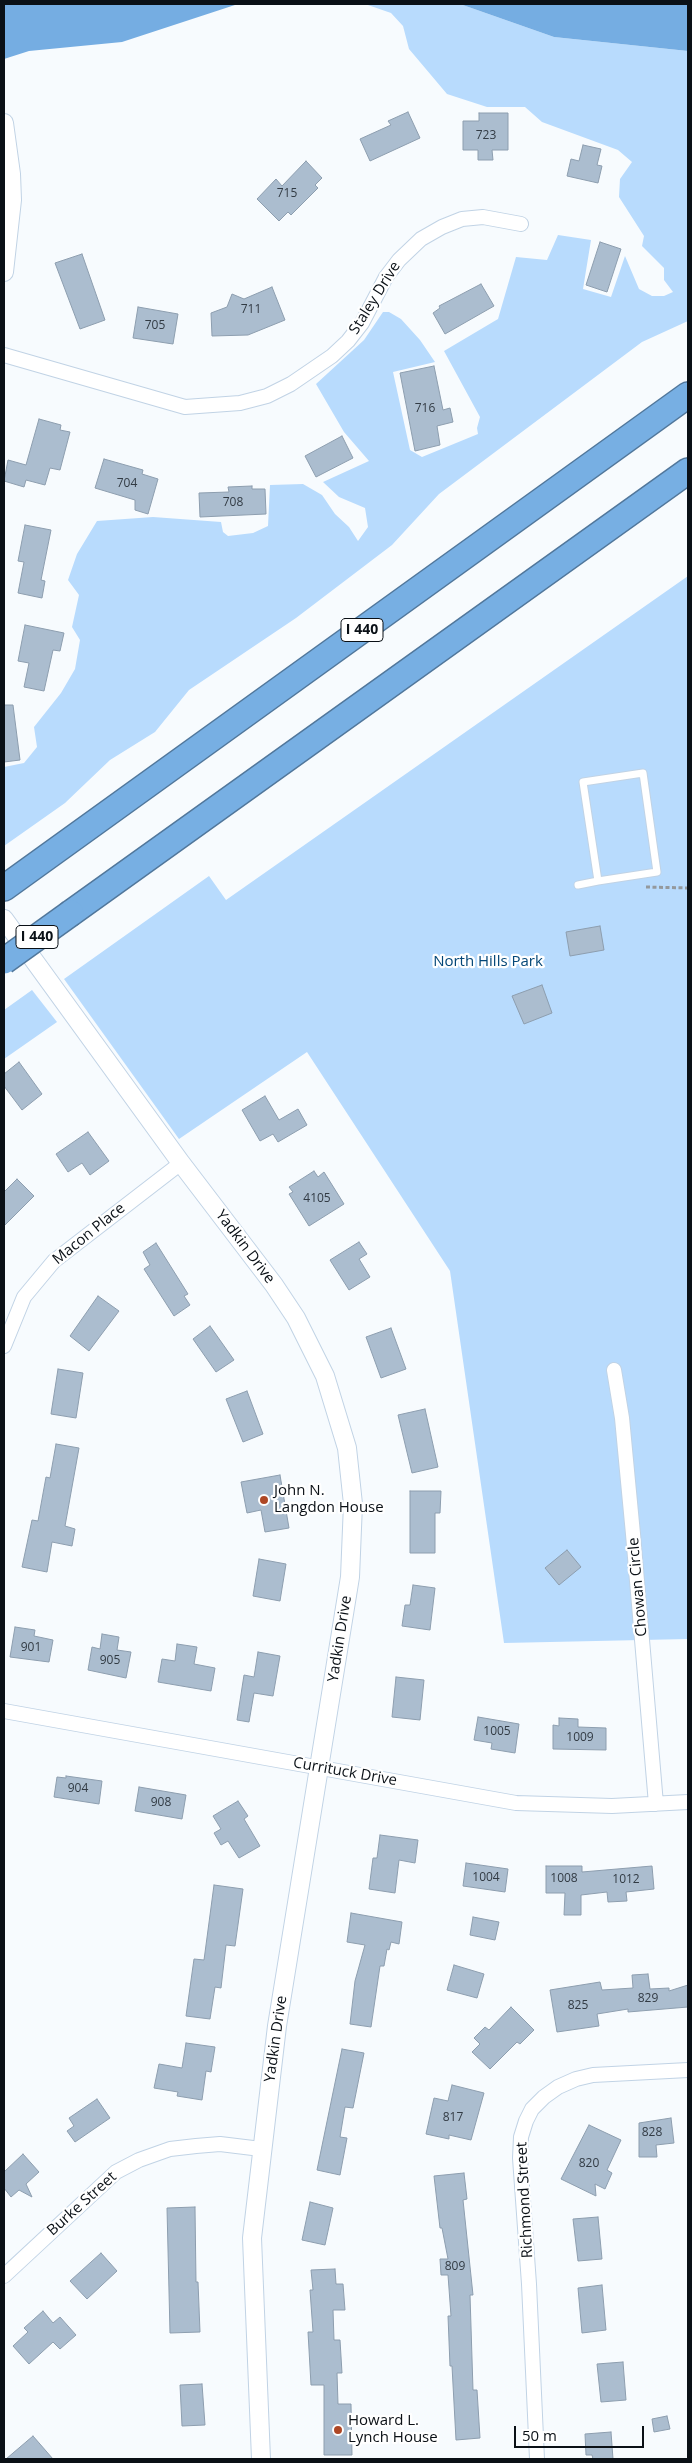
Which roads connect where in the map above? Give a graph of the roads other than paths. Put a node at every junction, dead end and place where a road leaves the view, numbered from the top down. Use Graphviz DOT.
graph roads {
  1 [pos="4,123"];
  2 [pos="521,224"];
  3 [pos="4,272"];
  4 [pos="4,355"];
  5 [pos="688,395"];
  6 [pos="688,471"];
  7 [pos="598,881"];
  8 [pos="578,884"];
  9 [pos="4,888"];
  10 [pos="4,919"];
  11 [pos="4,961"];
  12 [pos="181,1164"];
  13 [pos="4,1346"];
  14 [pos="614,1370"];
  15 [pos="4,1711"];
  16 [pos="320,1767"];
  17 [pos="688,1802"];
  18 [pos="656,1804"];
  19 [pos="688,2070"];
  20 [pos="261,2149"];
  21 [pos="4,2276"];
  22 [pos="261,2459"];
  23 [pos="537,2459"];
  1 -- 3 [label="street"];
  2 -- 4 [label="street, Staley Drive"];
  5 -- 9 [label="highway, I 440"];
  6 -- 11 [label="highway, I 440, bridge"];
  7 -- 7 [label="lane"];
  7 -- 8 [label="lane"];
  10 -- 12 [label="street, Yadkin Drive"];
  12 -- 13 [label="street, Macon Place"];
  12 -- 16 [label="street, Yadkin Drive"];
  14 -- 18 [label="street, Chowan Circle"];
  15 -- 16 [label="street, Currituck Drive"];
  16 -- 18 [label="street, Currituck Drive"];
  16 -- 20 [label="street, Yadkin Drive"];
  17 -- 18 [label="street, Currituck Drive"];
  19 -- 23 [label="street, Richmond Street"];
  20 -- 21 [label="street, Burke Street"];
  20 -- 22 [label="street, Yadkin Drive"];
}
